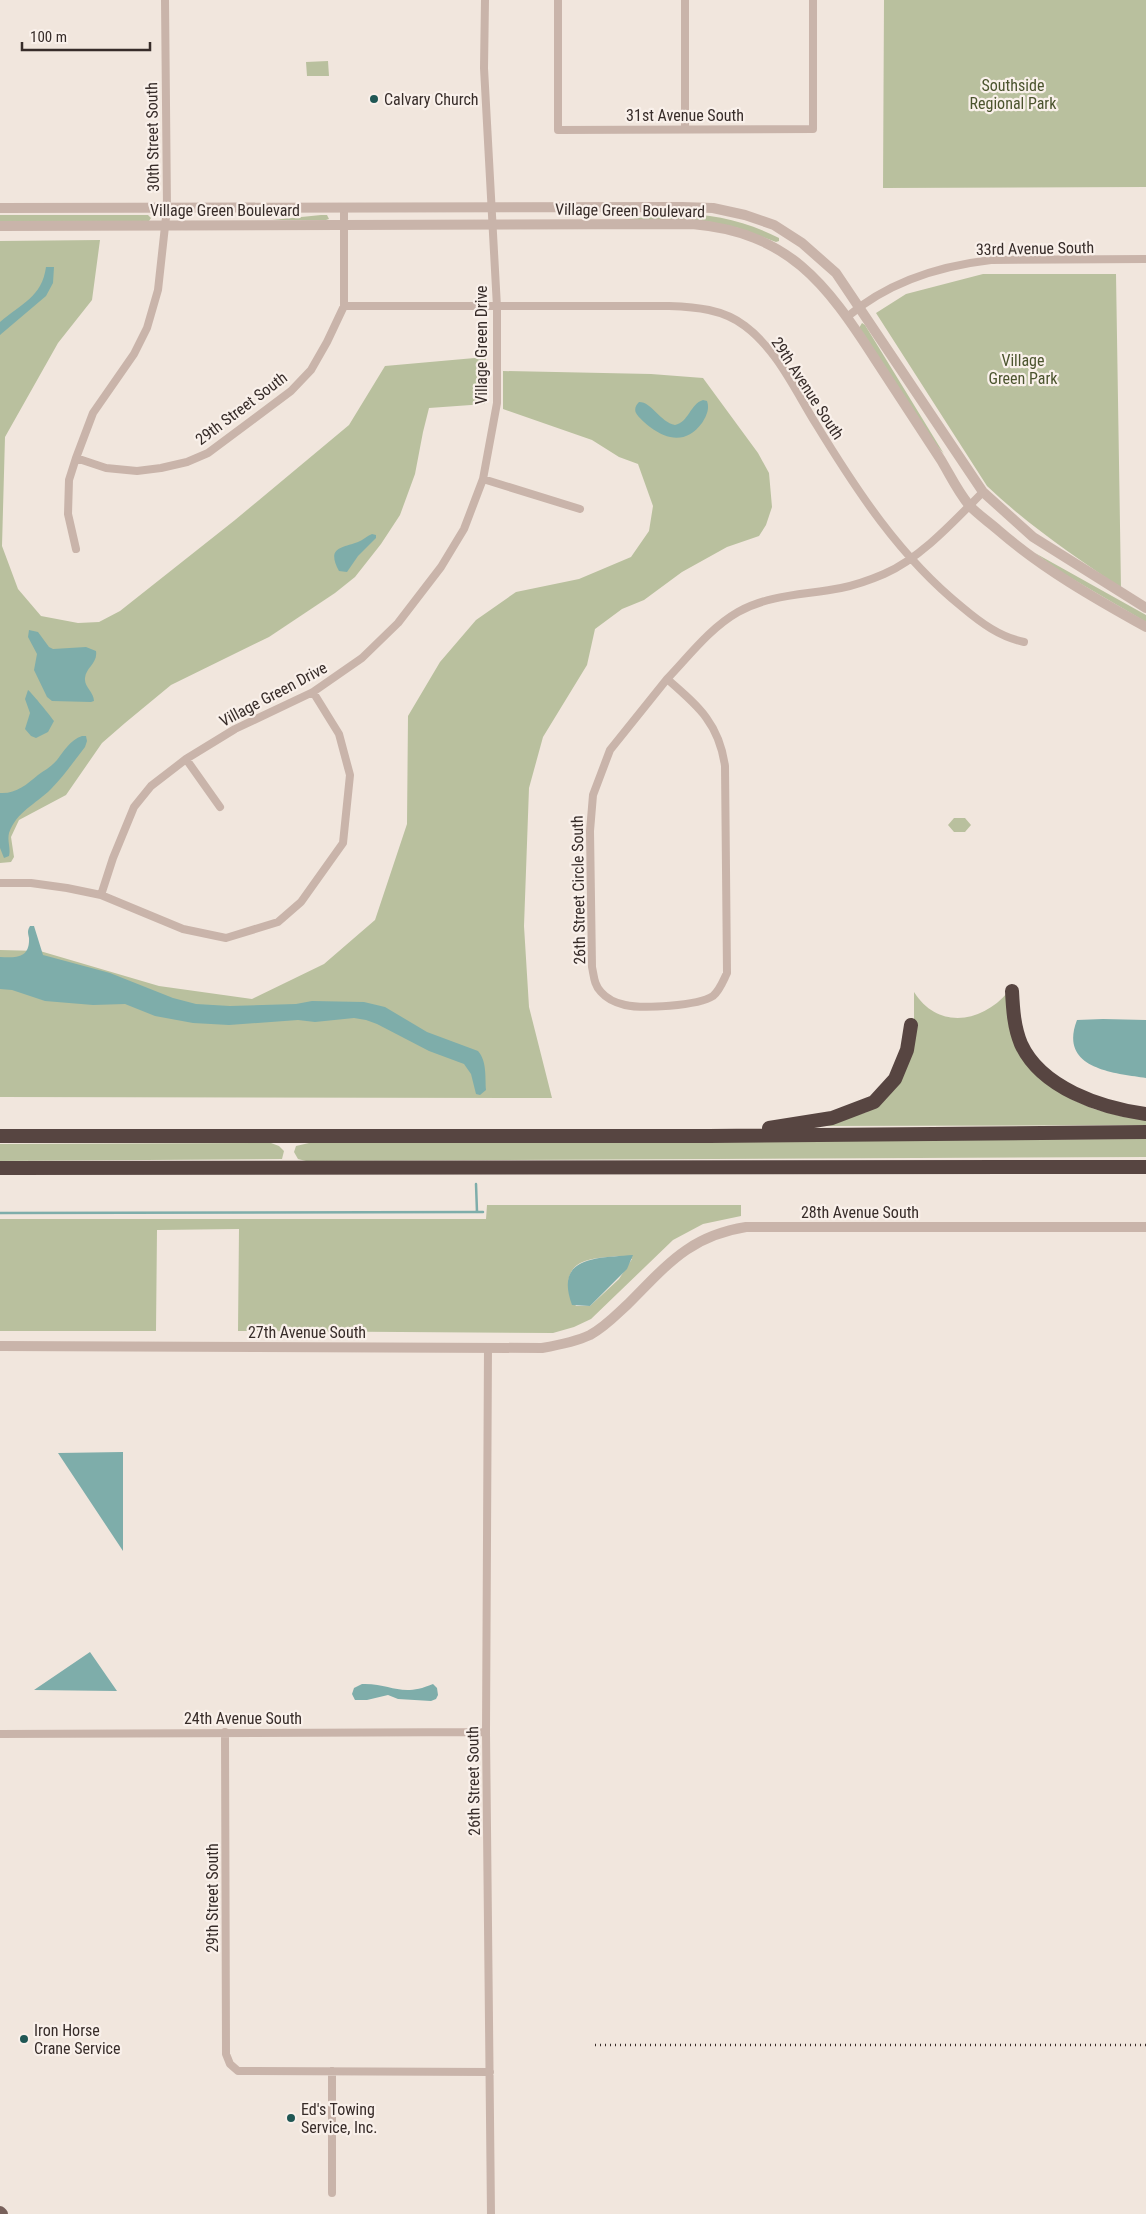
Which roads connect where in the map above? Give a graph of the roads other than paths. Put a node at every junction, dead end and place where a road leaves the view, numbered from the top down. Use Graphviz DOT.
graph roads {
  1 [pos="165,0"];
  2 [pos="484,0"];
  3 [pos="558,0"];
  4 [pos="685,0"];
  5 [pos="813,0"];
  6 [pos="685,128"];
  7 [pos="344,207"];
  8 [pos="492,207"];
  9 [pos="0,208"];
  10 [pos="167,208"];
  11 [pos="493,224"];
  12 [pos="166,225"];
  13 [pos="0,226"];
  14 [pos="344,226"];
  15 [pos="1146,259"];
  16 [pos="344,306"];
  17 [pos="860,306"];
  18 [pos="497,307"];
  19 [pos="847,316"];
  20 [pos="76,458"];
  21 [pos="484,479"];
  22 [pos="983,492"];
  23 [pos="970,505"];
  24 [pos="580,509"];
  25 [pos="76,549"];
  26 [pos="912,558"];
  27 [pos="1146,608"];
  28 [pos="1146,627"];
  29 [pos="1024,642"];
  30 [pos="667,679"];
  31 [pos="313,692"];
  32 [pos="186,759"];
  33 [pos="220,807"];
  34 [pos="0,883"];
  35 [pos="101,895"];
  36 [pos="1012,992"];
  37 [pos="912,1025"];
  38 [pos="1146,1114"];
  39 [pos="1146,1132"];
  40 [pos="0,1136"];
  41 [pos="709,1136"];
  42 [pos="1146,1167"];
  43 [pos="0,1168"];
  44 [pos="1146,1227"];
  45 [pos="608,1323"];
  46 [pos="0,1346"];
  47 [pos="488,1347"];
  48 [pos="225,1732"];
  49 [pos="486,1732"];
  50 [pos="0,1734"];
  51 [pos="332,2071"];
  52 [pos="490,2072"];
  53 [pos="332,2193"];
  54 [pos="491,2214"];
  1 -- 10 [label="street, 30th Street South"];
  2 -- 8 [label="street, Village Green Drive"];
  3 -- 6 [label="street, 31st Avenue South"];
  4 -- 6 [label="street"];
  5 -- 6 [label="street, 31st Avenue South"];
  7 -- 8 [label="street, Village Green Boulevard"];
  7 -- 10 [label="street, Village Green Boulevard"];
  7 -- 14 [label="street, 29th Street South"];
  8 -- 11 [label="street, Village Green Drive"];
  8 -- 17 [label="street, Village Green Boulevard"];
  9 -- 10 [label="street, Village Green Boulevard"];
  10 -- 12 [label="street, 30th Street South"];
  11 -- 14 [label="street, Village Green Boulevard"];
  11 -- 18 [label="street, Village Green Drive"];
  11 -- 19 [label="street, Village Green Boulevard"];
  12 -- 13 [label="street, Village Green Boulevard"];
  12 -- 14 [label="street, Village Green Boulevard"];
  12 -- 20 [label="street, 30th Street South"];
  14 -- 16 [label="street, 29th Street South"];
  15 -- 17 [label="street, 33rd Avenue South"];
  16 -- 18 [label="street, 29th Avenue South"];
  16 -- 20 [label="street, 29th Street South"];
  17 -- 19 [label="street, 33rd Avenue South"];
  17 -- 22 [label="street, Village Green Boulevard"];
  18 -- 21 [label="street, Village Green Drive"];
  18 -- 26 [label="street, 29th Avenue South"];
  19 -- 23 [label="street, Village Green Boulevard"];
  20 -- 25 [label="street, 30th Street South"];
  21 -- 24 [label="street"];
  21 -- 31 [label="street, Village Green Drive"];
  22 -- 23 [label="street, 26th Street Circle South"];
  22 -- 27 [label="street, Village Green Boulevard"];
  23 -- 26 [label="street, 26th Street Circle South"];
  23 -- 28 [label="street, Village Green Boulevard"];
  26 -- 29 [label="street, 29th Avenue South"];
  26 -- 30 [label="street, 26th Street Circle South"];
  30 -- 30 [label="street, 26th Street Circle South"];
  31 -- 32 [label="street, Village Green Drive"];
  31 -- 35 [label="street"];
  32 -- 33 [label="street"];
  32 -- 35 [label="street, Village Green Drive"];
  34 -- 35 [label="street"];
  36 -- 38 [label="highway"];
  37 -- 41 [label="highway"];
  39 -- 41 [label="highway"];
  40 -- 41 [label="highway"];
  42 -- 43 [label="highway"];
  44 -- 45 [label="street, 28th Avenue South"];
  45 -- 47 [label="street, 27th Avenue South"];
  46 -- 47 [label="street, 27th Avenue South"];
  47 -- 49 [label="street, 26th Street South"];
  48 -- 49 [label="street, 24th Avenue South"];
  48 -- 50 [label="street, 24th Avenue South"];
  48 -- 51 [label="street, 29th Street South"];
  49 -- 52 [label="street, 26th Street South"];
  51 -- 52 [label="street"];
  51 -- 53 [label="street"];
  52 -- 54 [label="street, 26th Street South"];
}
